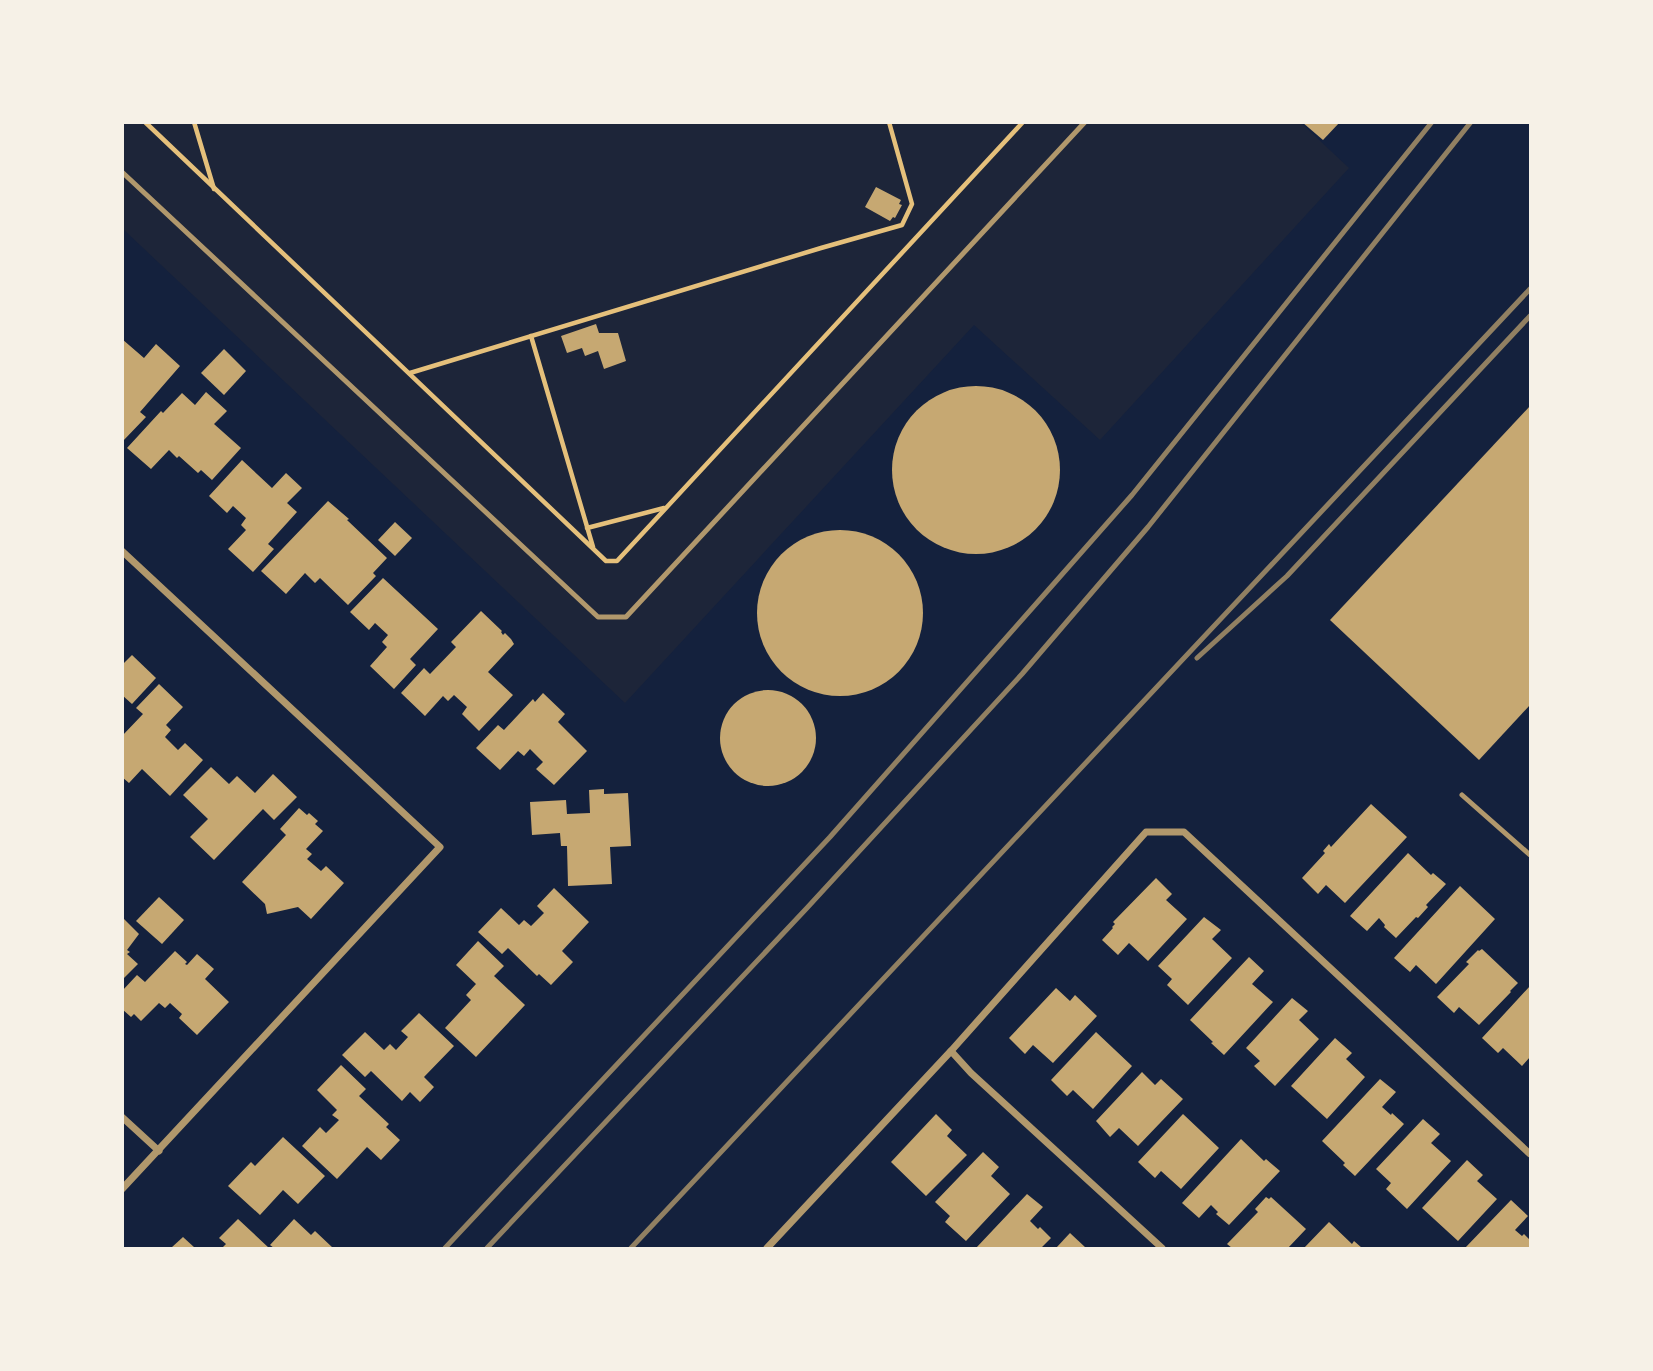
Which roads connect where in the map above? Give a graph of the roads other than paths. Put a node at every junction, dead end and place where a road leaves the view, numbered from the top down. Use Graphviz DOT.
graph roads {
  1 [pos="1085,122"];
  2 [pos="122,172"];
  3 [pos="122,551"];
  4 [pos="1462,795"];
  5 [pos="1531,855"];
  6 [pos="951,1051"];
  7 [pos="122,1117"];
  8 [pos="159,1151"];
  9 [pos="1531,1154"];
  10 [pos="122,1189"];
  11 [pos="767,1248"];
  12 [pos="1162,1248"];
  1 -- 2 [label="lane"];
  3 -- 8 [label="street"];
  4 -- 5 [label="lane"];
  6 -- 9 [label="street"];
  6 -- 11 [label="street"];
  6 -- 12 [label="street"];
  7 -- 8 [label="street"];
  8 -- 10 [label="street"];
}
